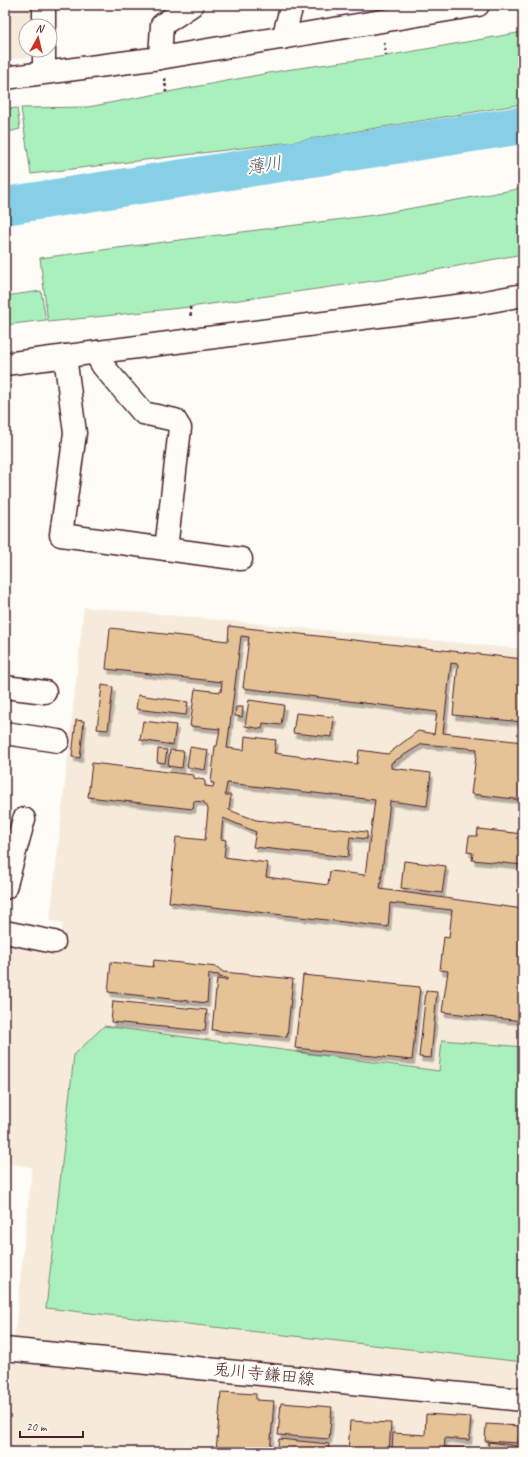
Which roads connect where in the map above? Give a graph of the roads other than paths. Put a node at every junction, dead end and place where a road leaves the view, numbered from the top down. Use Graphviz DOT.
graph roads {
  1 [pos="44,5"];
  2 [pos="192,5"];
  3 [pos="292,5"];
  4 [pos="478,5"];
  5 [pos="412,11"];
  6 [pos="44,18"];
  7 [pos="283,38"];
  8 [pos="44,58"];
  9 [pos="163,66"];
  10 [pos="44,72"];
  11 [pos="5,78"];
  12 [pos="523,295"];
  13 [pos="98,352"];
  14 [pos="65,356"];
  15 [pos="5,364"];
  16 [pos="166,549"];
  17 [pos="241,559"];
  18 [pos="5,687"];
  19 [pos="45,692"];
  20 [pos="5,733"];
  21 [pos="58,741"];
  22 [pos="24,819"];
  23 [pos="5,888"];
  24 [pos="5,932"];
  25 [pos="54,942"];
  26 [pos="5,1349"];
  27 [pos="523,1400"];
  1 -- 6 [label="street"];
  2 -- 9 [label="street"];
  3 -- 7 [label="street"];
  4 -- 5 [label="street"];
  5 -- 7 [label="street"];
  7 -- 9 [label="street"];
  8 -- 10 [label="street"];
  9 -- 10 [label="street"];
  10 -- 11 [label="street"];
  12 -- 13 [label="street"];
  13 -- 14 [label="street"];
  13 -- 16 [label="street"];
  14 -- 15 [label="street"];
  14 -- 16 [label="street"];
  16 -- 17 [label="street"];
  18 -- 19 [label="street"];
  20 -- 21 [label="street"];
  22 -- 23 [label="street"];
  24 -- 25 [label="street"];
  26 -- 27 [label="street, 兎川寺鎌田線"];
}
